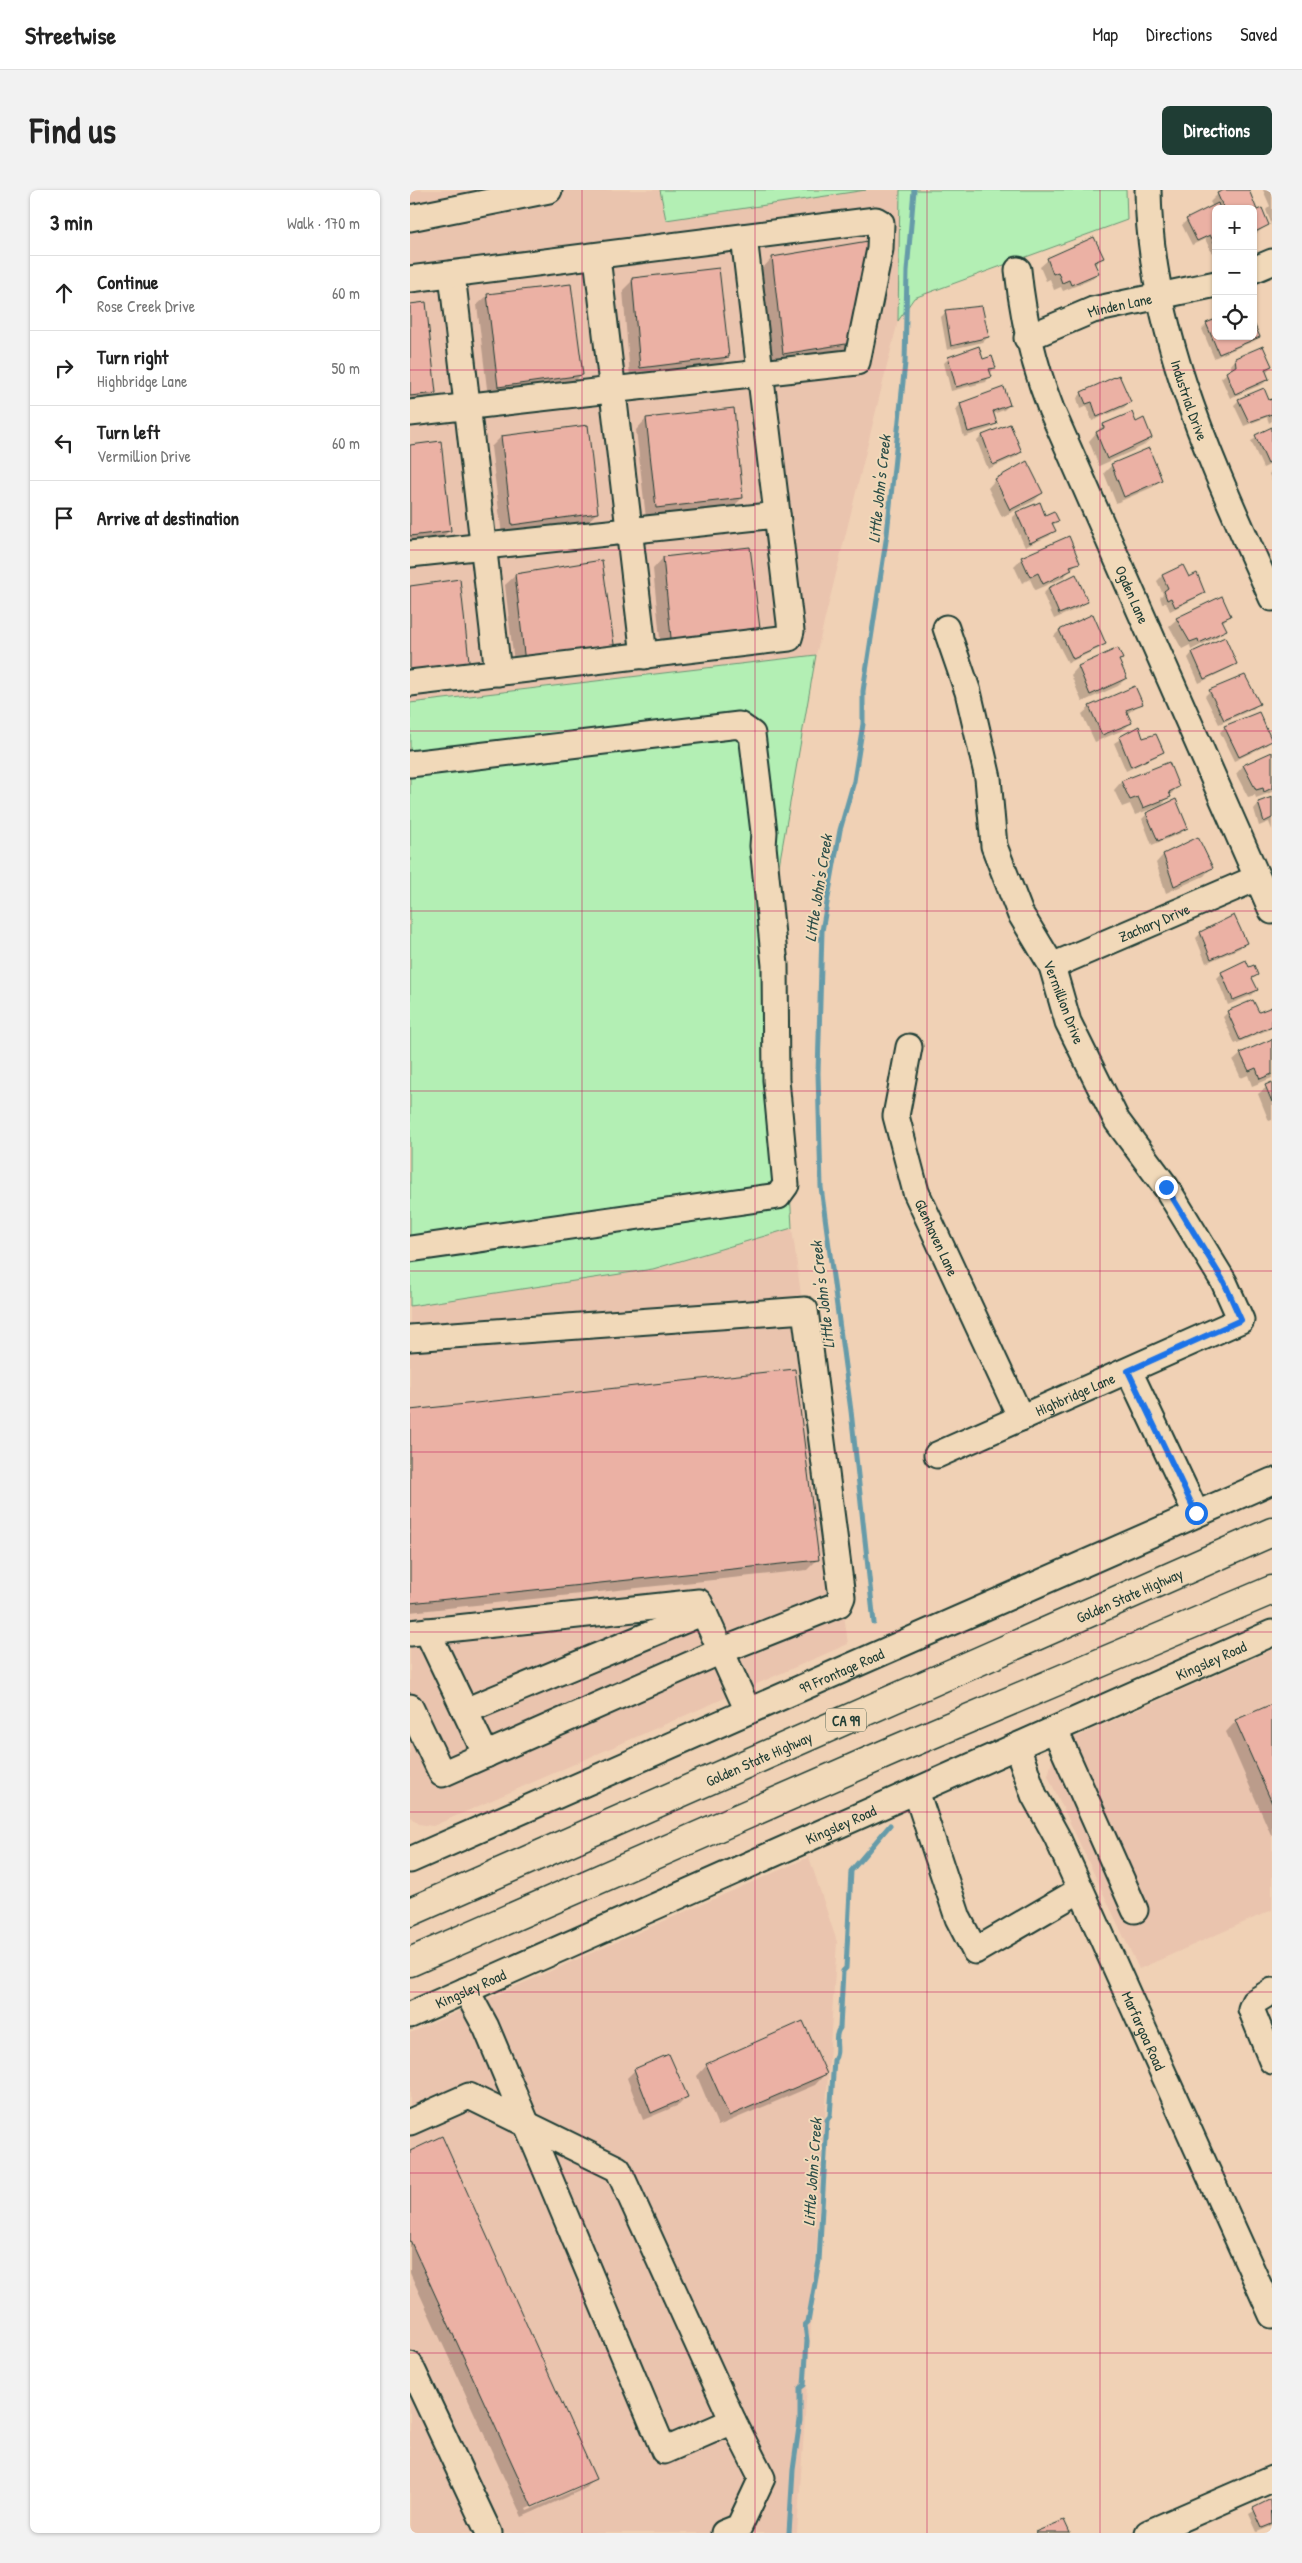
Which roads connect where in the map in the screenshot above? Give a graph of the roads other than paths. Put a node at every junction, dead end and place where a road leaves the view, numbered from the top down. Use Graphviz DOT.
graph roads {
  1 [pos="549,190"];
  2 [pos="1148,190"];
  3 [pos="410,218"];
  4 [pos="744,237"];
  5 [pos="597,257"];
  6 [pos="1018,270"];
  7 [pos="452,274"];
  8 [pos="410,279"];
  9 [pos="1212,285"];
  10 [pos="1160,296"];
  11 [pos="1027,338"];
  12 [pos="761,374"];
  13 [pos="613,390"];
  14 [pos="466,407"];
  15 [pos="410,413"];
  16 [pos="777,515"];
  17 [pos="630,532"];
  18 [pos="484,546"];
  19 [pos="410,554"];
  20 [pos="1272,598"];
  21 [pos="946,628"];
  22 [pos="644,656"];
  23 [pos="498,673"];
  24 [pos="410,683"];
  25 [pos="410,764"];
  26 [pos="1257,878"];
  27 [pos="1272,911"];
  28 [pos="1052,966"];
  29 [pos="909,1047"];
  30 [pos="410,1249"];
  31 [pos="1241,1320"];
  32 [pos="410,1338"];
  33 [pos="1128,1371"];
  34 [pos="1022,1418"];
  35 [pos="938,1455"];
  36 [pos="1272,1480"];
  37 [pos="1196,1513"];
  38 [pos="1272,1532"];
  39 [pos="1272,1590"];
  40 [pos="704,1612"];
  41 [pos="418,1632"];
  42 [pos="1272,1633"];
  43 [pos="721,1651"];
  44 [pos="410,1707"];
  45 [pos="464,1711"];
  46 [pos="748,1712"];
  47 [pos="1054,1730"];
  48 [pos="1017,1746"];
  49 [pos="486,1755"];
  50 [pos="916,1791"];
  51 [pos="410,1860"];
  52 [pos="1080,1890"];
  53 [pos="1135,1910"];
  54 [pos="410,1912"];
  55 [pos="410,1962"];
  56 [pos="466,1990"];
  57 [pos="1272,1992"];
  58 [pos="410,2015"];
  59 [pos="1272,2062"];
  60 [pos="410,2122"];
  61 [pos="525,2124"];
  62 [pos="1266,2288"];
  63 [pos="1272,2315"];
  64 [pos="410,2365"];
  65 [pos="732,2421"];
  66 [pos="1272,2479"];
  67 [pos="489,2533"];
  68 [pos="724,2533"];
  69 [pos="1148,2533"];
  1 -- 3 [label="street"];
  2 -- 10 [label="street, Industrial Drive"];
  4 -- 5 [label="street"];
  4 -- 12 [label="street"];
  4 -- 12 [label="street"];
  5 -- 7 [label="street"];
  5 -- 13 [label="street"];
  6 -- 11 [label="street, Ogden Lane"];
  7 -- 8 [label="street"];
  7 -- 14 [label="street"];
  9 -- 10 [label="street, Minden Lane"];
  10 -- 11 [label="street, Minden Lane"];
  10 -- 20 [label="street, Industrial Drive"];
  11 -- 26 [label="street, Ogden Lane"];
  12 -- 13 [label="street"];
  12 -- 16 [label="street"];
  13 -- 14 [label="street"];
  13 -- 17 [label="street"];
  14 -- 15 [label="street"];
  14 -- 18 [label="street"];
  16 -- 17 [label="street"];
  16 -- 22 [label="street"];
  17 -- 18 [label="street"];
  17 -- 22 [label="street"];
  18 -- 19 [label="street"];
  18 -- 23 [label="street"];
  21 -- 28 [label="street, Vermillion Drive"];
  22 -- 23 [label="street"];
  23 -- 24 [label="street"];
  25 -- 30 [label="street"];
  26 -- 27 [label="street, Ogden Lane"];
  26 -- 28 [label="street, Zachary Drive"];
  28 -- 31 [label="street, Vermillion Drive"];
  29 -- 34 [label="street, Glenhaven Lane"];
  31 -- 33 [label="street, Highbridge Lane"];
  32 -- 43 [label="street"];
  33 -- 34 [label="street, Highbridge Lane"];
  33 -- 37 [label="street"];
  34 -- 35 [label="street, Highbridge Lane"];
  36 -- 37 [label="street, 99 Frontage Road"];
  37 -- 46 [label="street, 99 Frontage Road"];
  38 -- 54 [label="highway, Golden State Highway / CA 99"];
  39 -- 55 [label="highway"];
  40 -- 41 [label="street"];
  40 -- 43 [label="street"];
  40 -- 45 [label="street"];
  41 -- 45 [label="street"];
  42 -- 47 [label="street, Kingsley Road"];
  43 -- 46 [label="street"];
  43 -- 49 [label="street"];
  44 -- 49 [label="street"];
  45 -- 49 [label="street"];
  46 -- 51 [label="street, 99 Frontage Road"];
  47 -- 48 [label="street, Kingsley Road"];
  47 -- 53 [label="street"];
  48 -- 50 [label="street, Kingsley Road"];
  48 -- 52 [label="street, Marfargoa Road"];
  50 -- 52 [label="street"];
  50 -- 56 [label="street, Kingsley Road"];
  52 -- 62 [label="street, Marfargoa Road"];
  56 -- 58 [label="street, Kingsley Road"];
  56 -- 61 [label="street"];
  57 -- 59 [label="street"];
  60 -- 61 [label="street"];
  61 -- 65 [label="street"];
  61 -- 65 [label="street"];
  62 -- 63 [label="street, Marfargoa Road"];
  64 -- 67 [label="street"];
  65 -- 68 [label="street"];
  66 -- 69 [label="street"];
}
